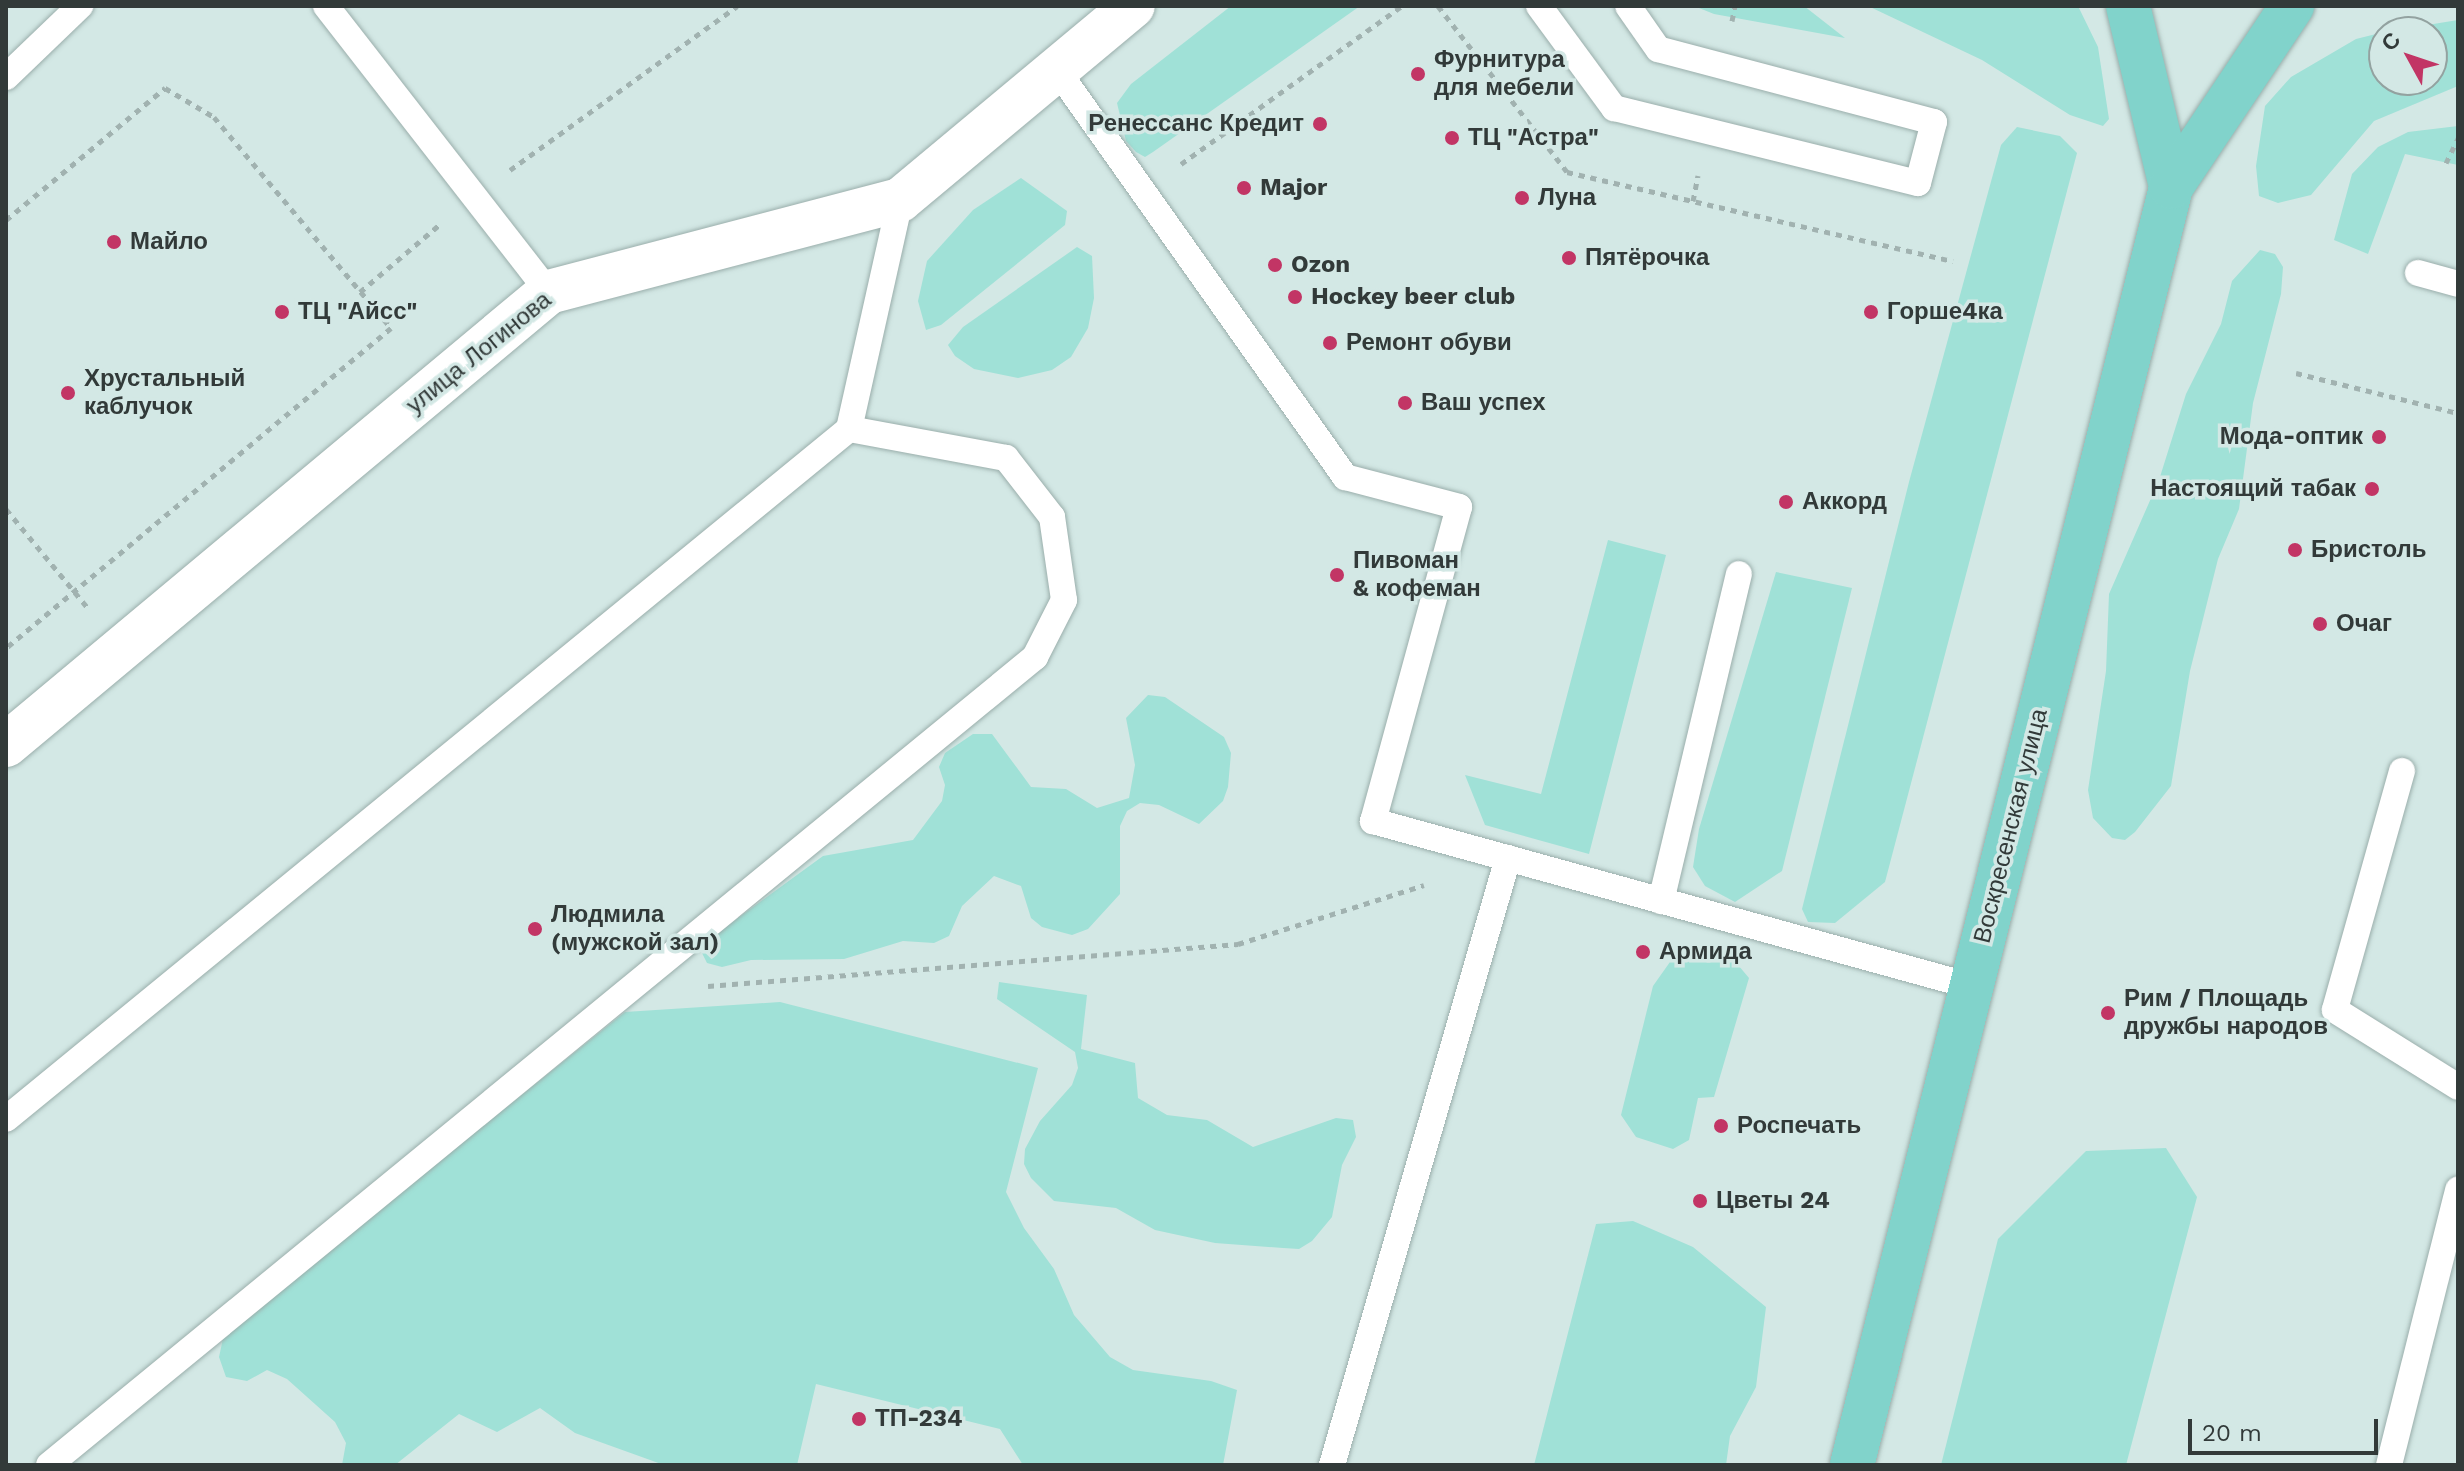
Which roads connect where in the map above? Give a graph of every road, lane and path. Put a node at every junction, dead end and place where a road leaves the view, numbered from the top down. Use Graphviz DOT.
graph roads {
  1 [pos="80,6"];
  2 [pos="326,6"];
  3 [pos="737,6"];
  4 [pos="1133,6"];
  5 [pos="1402,6"];
  6 [pos="1539,6"];
  7 [pos="1628,6"];
  8 [pos="2128,6"];
  9 [pos="2292,6"];
  10 [pos="1057,70"];
  11 [pos="6,77"];
  12 [pos="2458,138"];
  13 [pos="2446,163"];
  14 [pos="1167,174"];
  15 [pos="2171,187"];
  16 [pos="474,196"];
  17 [pos="900,200"];
  18 [pos="6,220"];
  19 [pos="2418,273"];
  20 [pos="2458,284"];
  21 [pos="360,292"];
  22 [pos="549,292"];
  23 [pos="2296,373"];
  24 [pos="2458,413"];
  25 [pos="849,429"];
  26 [pos="6,509"];
  27 [pos="1739,574"];
  28 [pos="75,592"];
  29 [pos="6,648"];
  30 [pos="121,650"];
  31 [pos="6,745"];
  32 [pos="2402,771"];
  33 [pos="1508,858"];
  34 [pos="1661,901"];
  35 [pos="1971,986"];
  36 [pos="620,993"];
  37 [pos="2458,1087"];
  38 [pos="6,1119"];
  39 [pos="2458,1190"];
  40 [pos="49,1465"];
  41 [pos="1332,1465"];
  42 [pos="1852,1465"];
  43 [pos="2389,1465"];
  1 -- 11 [label="lane"];
  2 -- 16 [label="lane"];
  3 -- 16 [label="path"];
  4 -- 10 [label="street, улица Логинова"];
  5 -- 14 [label="path"];
  6 -- 7 [label="lane"];
  8 -- 15 [label="main road, Воскресенская улица"];
  9 -- 15 [label="main road, Воскресенская улица"];
  10 -- 17 [label="street, улица Логинова"];
  10 -- 33 [label="lane"];
  12 -- 13 [label="path"];
  15 -- 35 [label="main road, Воскресенская улица"];
  16 -- 21 [label="path"];
  16 -- 22 [label="lane"];
  17 -- 22 [label="street, улица Логинова"];
  17 -- 25 [label="lane"];
  18 -- 21 [label="path"];
  19 -- 20 [label="lane"];
  21 -- 28 [label="path"];
  22 -- 30 [label="street, улица Логинова"];
  23 -- 24 [label="path"];
  25 -- 36 [label="lane"];
  25 -- 38 [label="lane"];
  26 -- 28 [label="path"];
  27 -- 34 [label="lane"];
  28 -- 29 [label="path"];
  28 -- 30 [label="path"];
  30 -- 31 [label="street, улица Логинова"];
  32 -- 37 [label="lane"];
  33 -- 34 [label="lane"];
  33 -- 36 [label="path"];
  33 -- 41 [label="lane"];
  34 -- 35 [label="lane"];
  35 -- 42 [label="main road, Воскресенская улица"];
  36 -- 40 [label="lane"];
  39 -- 43 [label="lane"];
}
